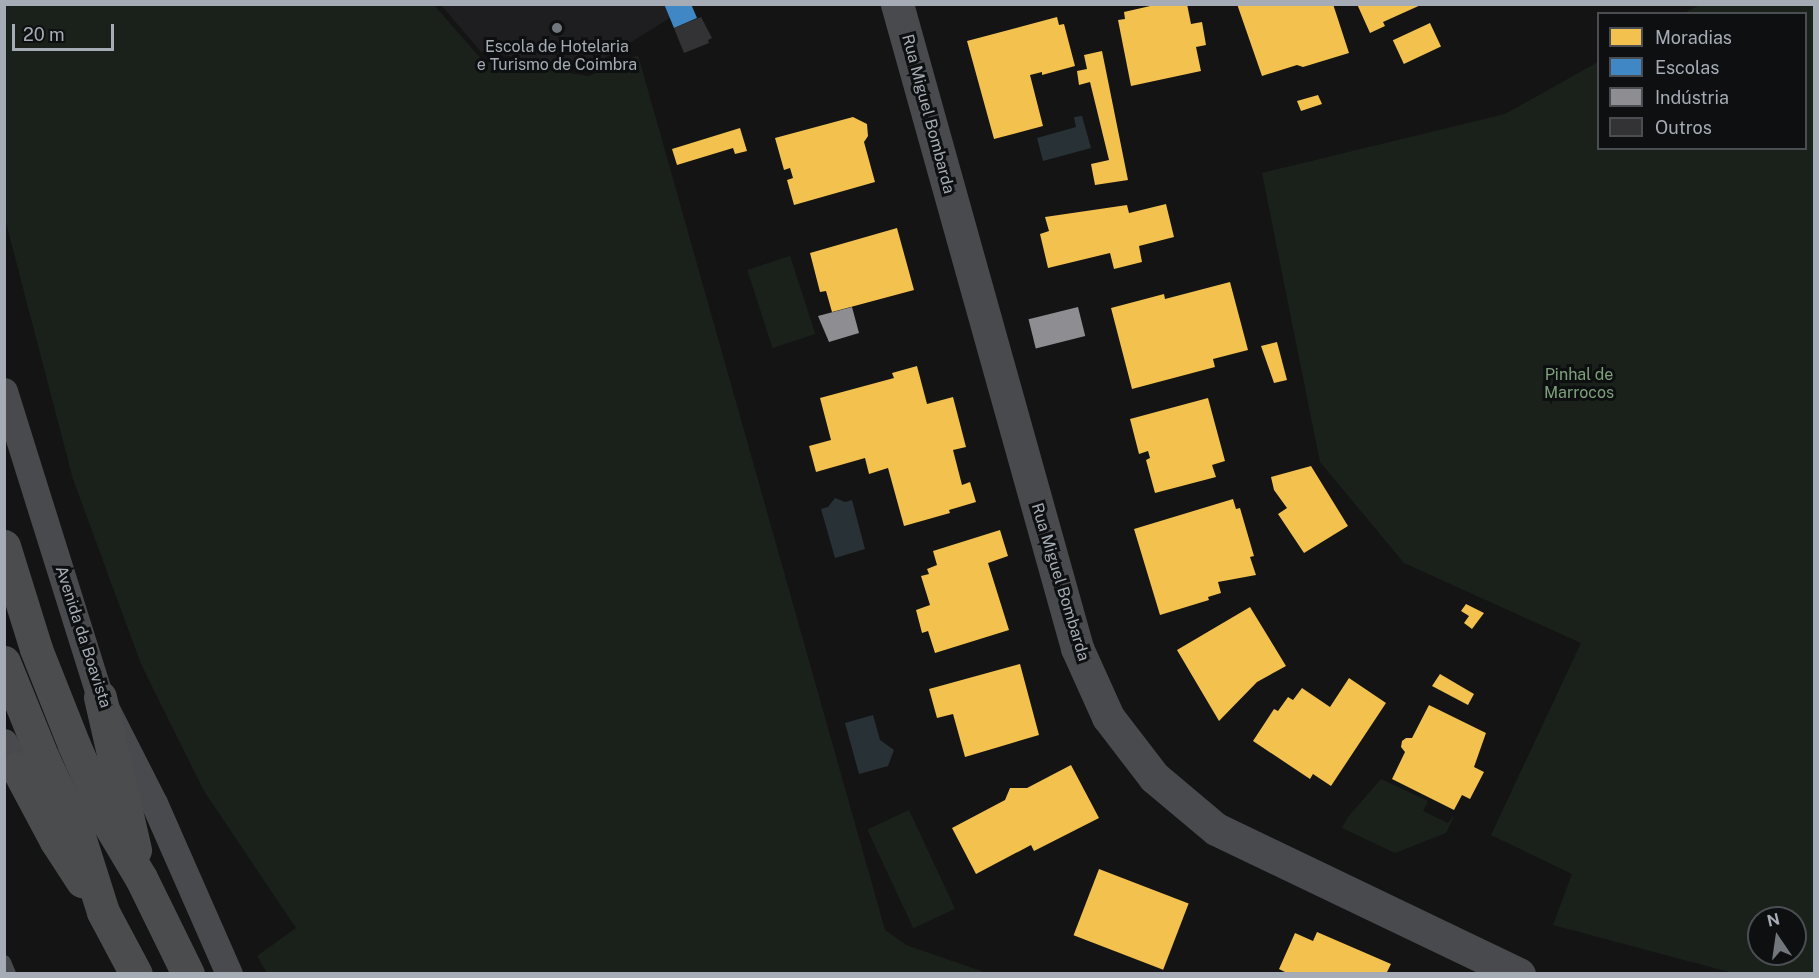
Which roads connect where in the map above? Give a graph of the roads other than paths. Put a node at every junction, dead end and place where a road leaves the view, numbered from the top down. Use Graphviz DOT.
graph roads {
  1 [pos="897,4"];
  2 [pos="4,391"];
  3 [pos="4,546"];
  4 [pos="4,662"];
  5 [pos="100,697"];
  6 [pos="11,755"];
  7 [pos="141,878"];
  8 [pos="103,912"];
  9 [pos="4,962"];
  10 [pos="9,974"];
  11 [pos="136,974"];
  12 [pos="188,974"];
  13 [pos="229,974"];
  14 [pos="1519,974"];
  1 -- 14 [label="street, Rua Miguel Bombarda"];
  2 -- 5 [label="street, Avenida da Boavista"];
  3 -- 7 [label="highway"];
  4 -- 8 [label="highway"];
  5 -- 7 [label="highway"];
  5 -- 13 [label="street, Avenida da Boavista"];
  6 -- 8 [label="highway"];
  7 -- 12 [label="highway"];
  8 -- 11 [label="highway"];
  9 -- 10 [label="lane"];
}
